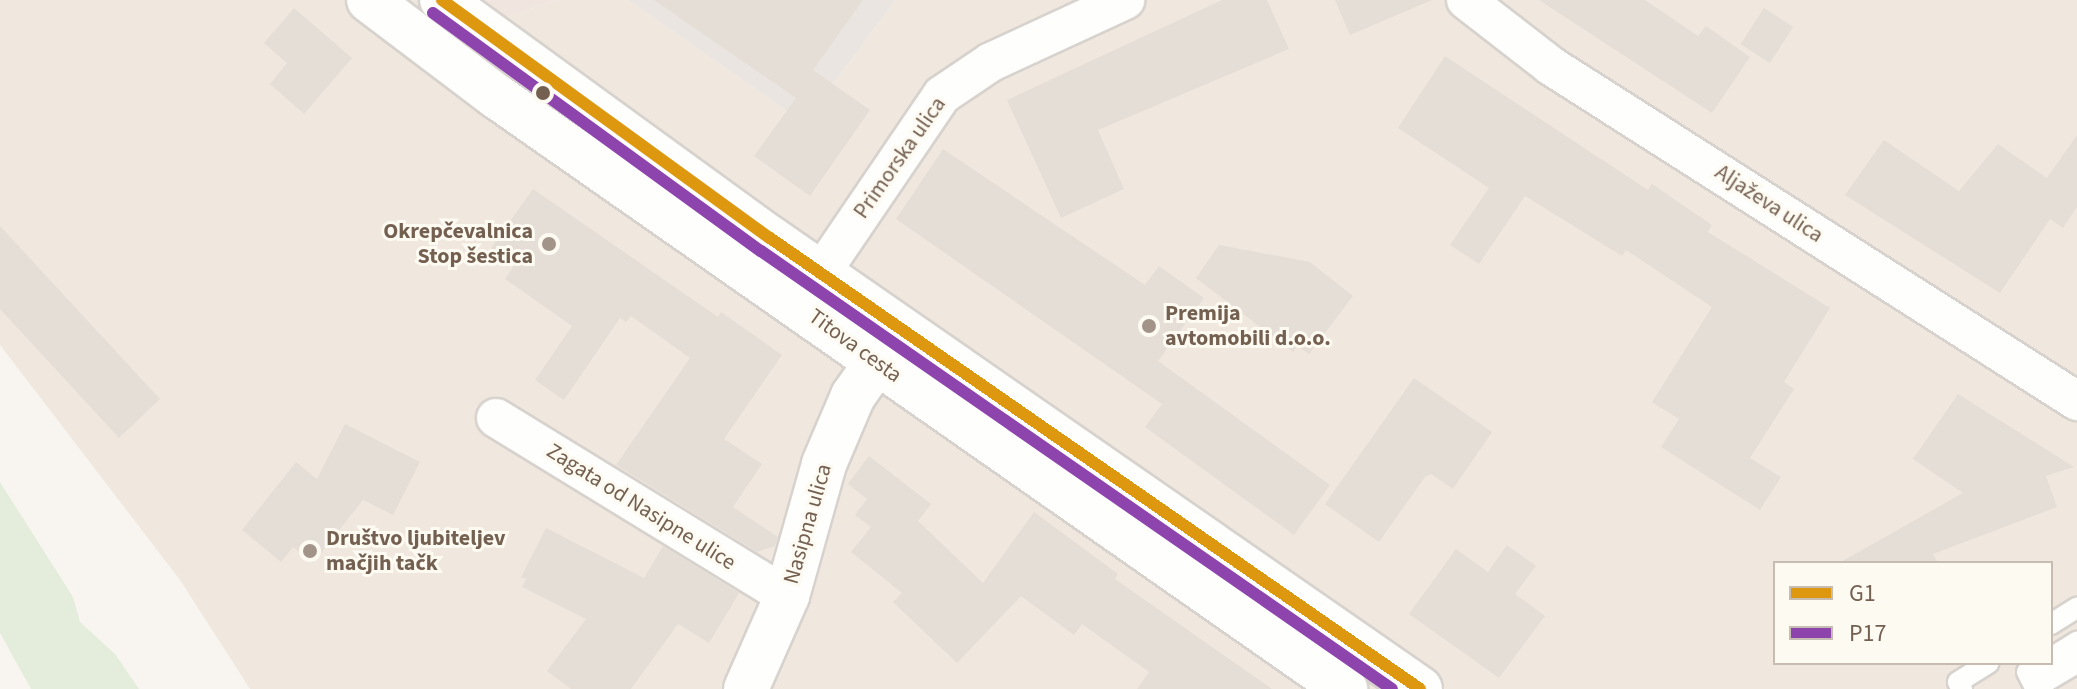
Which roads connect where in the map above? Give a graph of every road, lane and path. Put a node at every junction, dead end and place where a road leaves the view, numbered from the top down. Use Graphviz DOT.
graph roads {
  1 [pos="369,0"];
  2 [pos="442,0"];
  3 [pos="1125,0"];
  4 [pos="1466,0"];
  5 [pos="821,273"];
  6 [pos="877,362"];
  7 [pos="2077,401"];
  8 [pos="496,418"];
  9 [pos="787,596"];
  10 [pos="2077,608"];
  11 [pos="2053,623"];
  12 [pos="2077,642"];
  13 [pos="2053,657"];
  14 [pos="2077,663"];
  15 [pos="1986,665"];
  16 [pos="2039,665"];
  17 [pos="746,689"];
  18 [pos="1345,689"];
  19 [pos="1420,689"];
  20 [pos="1962,689"];
  1 -- 6 [label="main road, Titova cesta"];
  2 -- 5 [label="main road, Titova cesta"];
  3 -- 5 [label="street, Primorska ulica"];
  4 -- 7 [label="street, Aljaževa ulica"];
  5 -- 19 [label="main road, Titova cesta"];
  6 -- 9 [label="main road, Nasipna ulica"];
  6 -- 18 [label="main road, Titova cesta"];
  8 -- 9 [label="street, Zagata od Nasipne ulice"];
  9 -- 17 [label="main road, Nasipna ulica"];
  10 -- 11 [label="lane"];
  12 -- 13 [label="lane"];
  14 -- 16 [label="lane"];
  15 -- 20 [label="lane"];
}
